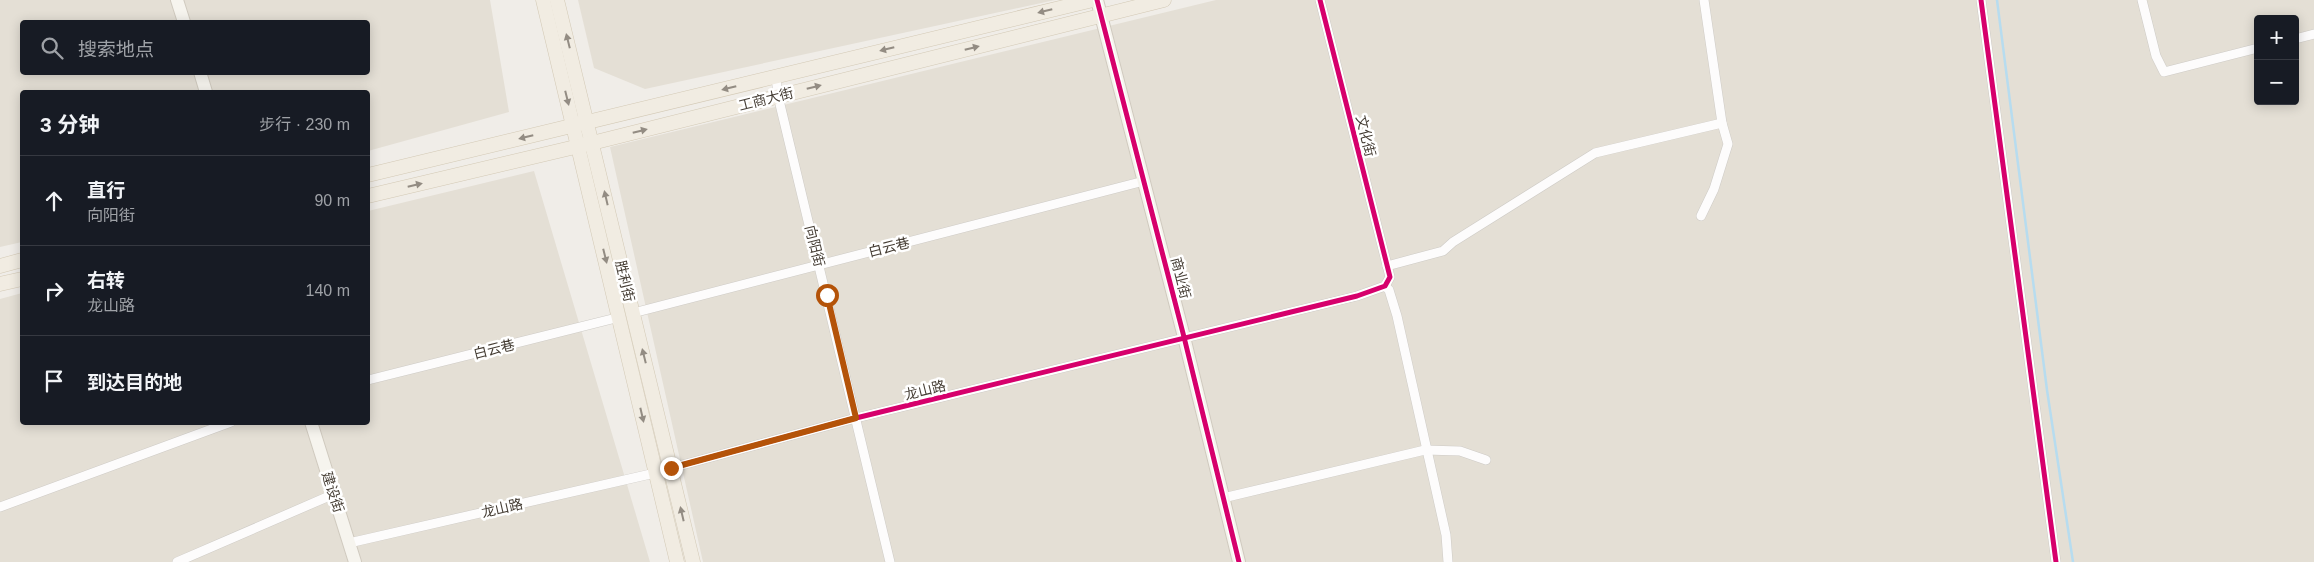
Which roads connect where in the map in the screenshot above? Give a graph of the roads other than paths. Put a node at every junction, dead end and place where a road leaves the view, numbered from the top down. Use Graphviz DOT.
graph roads {
  1 [pos="177,0"];
  2 [pos="543,0"];
  3 [pos="557,0"];
  4 [pos="1093,0"];
  5 [pos="1097,0"];
  6 [pos="1164,0"];
  7 [pos="1320,0"];
  8 [pos="1704,0"];
  9 [pos="1981,0"];
  10 [pos="2142,0"];
  11 [pos="1100,16"];
  12 [pos="183,20"];
  13 [pos="2314,34"];
  14 [pos="2299,38"];
  15 [pos="2254,49"];
  16 [pos="201,75"];
  17 [pos="776,76"];
  18 [pos="205,90"];
  19 [pos="778,96"];
  20 [pos="588,122"];
  21 [pos="1722,124"];
  22 [pos="573,125"];
  23 [pos="592,143"];
  24 [pos="578,146"];
  25 [pos="370,175"];
  26 [pos="1144,181"];
  27 [pos="370,196"];
  28 [pos="1701,216"];
  29 [pos="20,261"];
  30 [pos="819,264"];
  31 [pos="0,266"];
  32 [pos="1387,266"];
  33 [pos="20,279"];
  34 [pos="0,284"];
  35 [pos="1385,286"];
  36 [pos="627,315"];
  37 [pos="1184,337"];
  38 [pos="370,379"];
  39 [pos="856,418"];
  40 [pos="223,425"];
  41 [pos="312,425"];
  42 [pos="1425,450"];
  43 [pos="1486,460"];
  44 [pos="671,468"];
  45 [pos="655,473"];
  46 [pos="334,494"];
  47 [pos="1224,498"];
  48 [pos="0,507"];
  49 [pos="349,543"];
  50 [pos="176,562"];
  51 [pos="356,562"];
  52 [pos="677,562"];
  53 [pos="693,562"];
  54 [pos="890,562"];
  55 [pos="1239,562"];
  56 [pos="1448,562"];
  57 [pos="2056,562"];
  1 -- 12 [label="street"];
  2 -- 22 [label="main road, 胜利街, one-way"];
  20 -- 3 [label="main road, 胜利街, one-way"];
  4 -- 17 [label="main road, 工商大街, one-way"];
  5 -- 11 [label="street, 商业街"];
  6 -- 11 [label="main road, 工商大街"];
  7 -- 32 [label="street, 文化街"];
  8 -- 21 [label="street"];
  9 -- 57 [label="street"];
  10 -- 15 [label="street"];
  19 -- 11 [label="main road, 工商大街, one-way"];
  11 -- 26 [label="street, 商业街"];
  13 -- 14 [label="street"];
  16 -- 18 [label="street"];
  17 -- 19 [label="street, 向阳街"];
  17 -- 20 [label="main road, 工商大街, one-way"];
  23 -- 19 [label="main road, 工商大街, one-way"];
  19 -- 30 [label="street, 向阳街"];
  20 -- 22 [label="main road, 工商大街"];
  20 -- 23 [label="main road, 胜利街"];
  21 -- 28 [label="street"];
  21 -- 32 [label="street"];
  22 -- 24 [label="main road, 胜利街"];
  22 -- 25 [label="main road, 工商大街, one-way"];
  23 -- 24 [label="main road, 工商大街"];
  36 -- 23 [label="main road, 胜利街, one-way"];
  27 -- 24 [label="main road, 工商大街, one-way"];
  24 -- 36 [label="main road, 胜利街, one-way"];
  26 -- 30 [label="street, 白云巷"];
  26 -- 37 [label="street, 商业街"];
  29 -- 31 [label="main road"];
  30 -- 36 [label="street, 白云巷"];
  30 -- 39 [label="street, 向阳街"];
  32 -- 35 [label="street, 文化街"];
  33 -- 34 [label="main road"];
  35 -- 37 [label="street, 龙山路"];
  35 -- 42 [label="street"];
  36 -- 38 [label="street, 白云巷"];
  44 -- 36 [label="main road, 胜利街, one-way"];
  36 -- 45 [label="main road, 胜利街, one-way"];
  37 -- 39 [label="street, 龙山路"];
  37 -- 47 [label="street, 商业街"];
  39 -- 44 [label="street, 龙山路"];
  39 -- 54 [label="street, 向阳街"];
  40 -- 48 [label="street"];
  41 -- 46 [label="street, 建设街"];
  42 -- 43 [label="street"];
  42 -- 47 [label="street"];
  42 -- 56 [label="street"];
  53 -- 44 [label="main road, 胜利街, one-way"];
  45 -- 49 [label="street, 龙山路"];
  45 -- 52 [label="main road, 胜利街"];
  46 -- 49 [label="street, 建设街"];
  46 -- 50 [label="street"];
  47 -- 55 [label="street, 商业街"];
  49 -- 51 [label="street, 建设街"];
}
